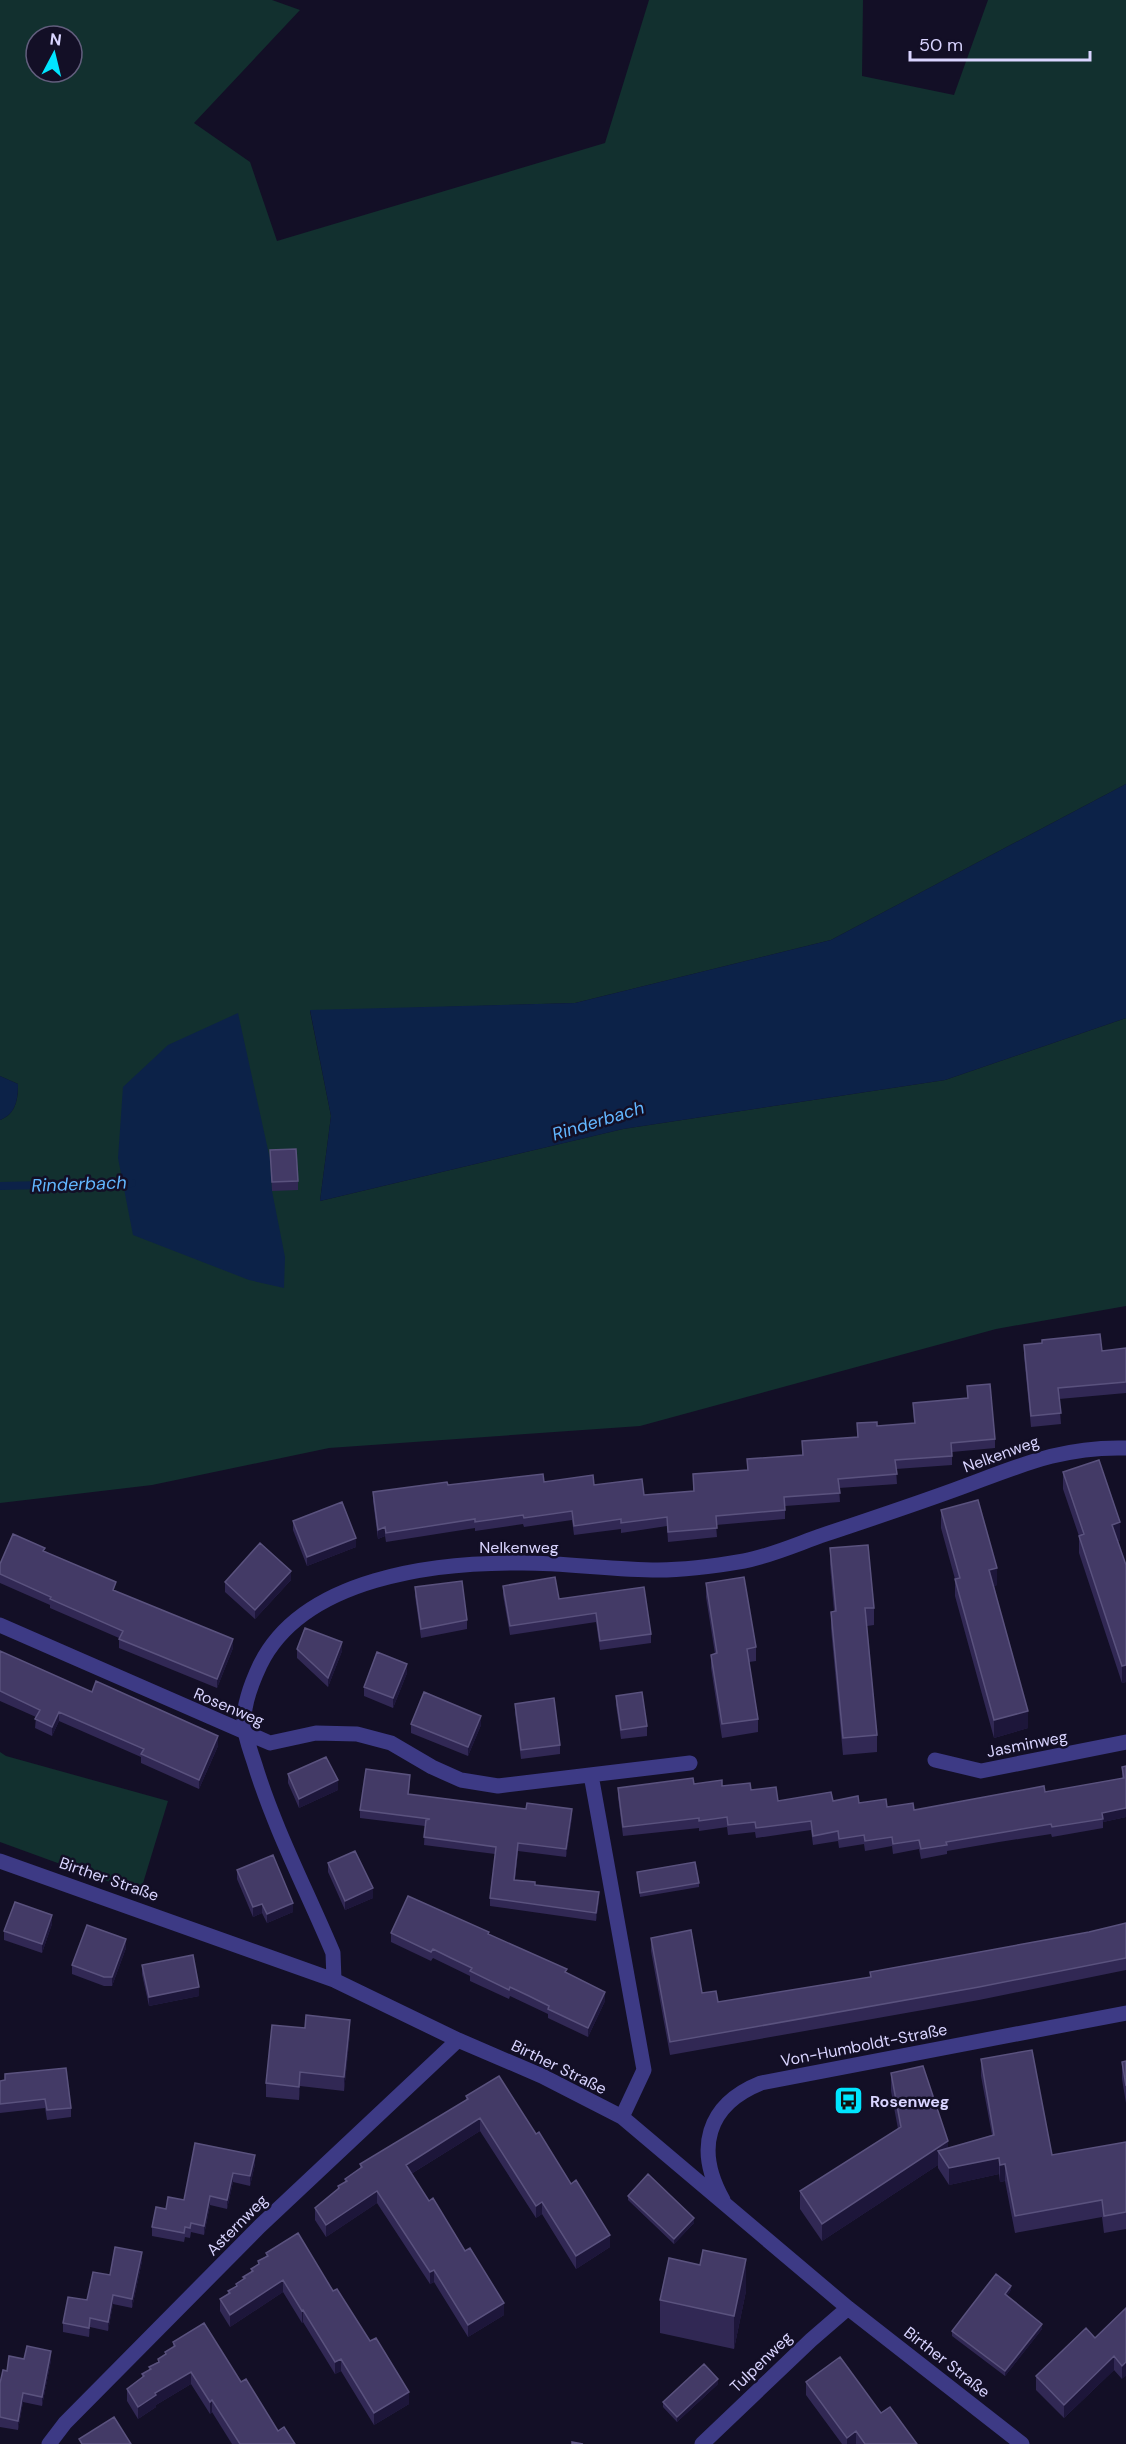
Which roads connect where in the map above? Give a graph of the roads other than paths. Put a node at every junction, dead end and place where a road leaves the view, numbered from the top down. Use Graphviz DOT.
graph roads {
  1 [pos="1126,1448"];
  2 [pos="0,1625"];
  3 [pos="245,1734"];
  4 [pos="1126,1742"];
  5 [pos="935,1760"];
  6 [pos="690,1762"];
  7 [pos="591,1775"];
  8 [pos="0,1861"];
  9 [pos="334,1980"];
  10 [pos="1126,2013"];
  11 [pos="458,2040"];
  12 [pos="622,2117"];
  13 [pos="727,2208"];
  14 [pos="848,2308"];
  15 [pos="49,2444"];
  16 [pos="702,2444"];
  17 [pos="1022,2444"];
  1 -- 3 [label="street, Nelkenweg"];
  2 -- 3 [label="street, Rosenweg"];
  3 -- 7 [label="street, Rosenweg"];
  3 -- 9 [label="street, Nelkenweg"];
  4 -- 5 [label="street, Jasminweg"];
  6 -- 7 [label="street, Rosenweg"];
  7 -- 12 [label="street"];
  8 -- 9 [label="street, Birther Straße"];
  9 -- 11 [label="street, Birther Straße"];
  10 -- 13 [label="street, Von-Humboldt-Straße"];
  11 -- 12 [label="street, Birther Straße"];
  11 -- 15 [label="street, Asternweg"];
  12 -- 13 [label="street, Birther Straße"];
  13 -- 14 [label="street, Birther Straße"];
  14 -- 16 [label="street, Tulpenweg"];
  14 -- 17 [label="street, Birther Straße"];
}
